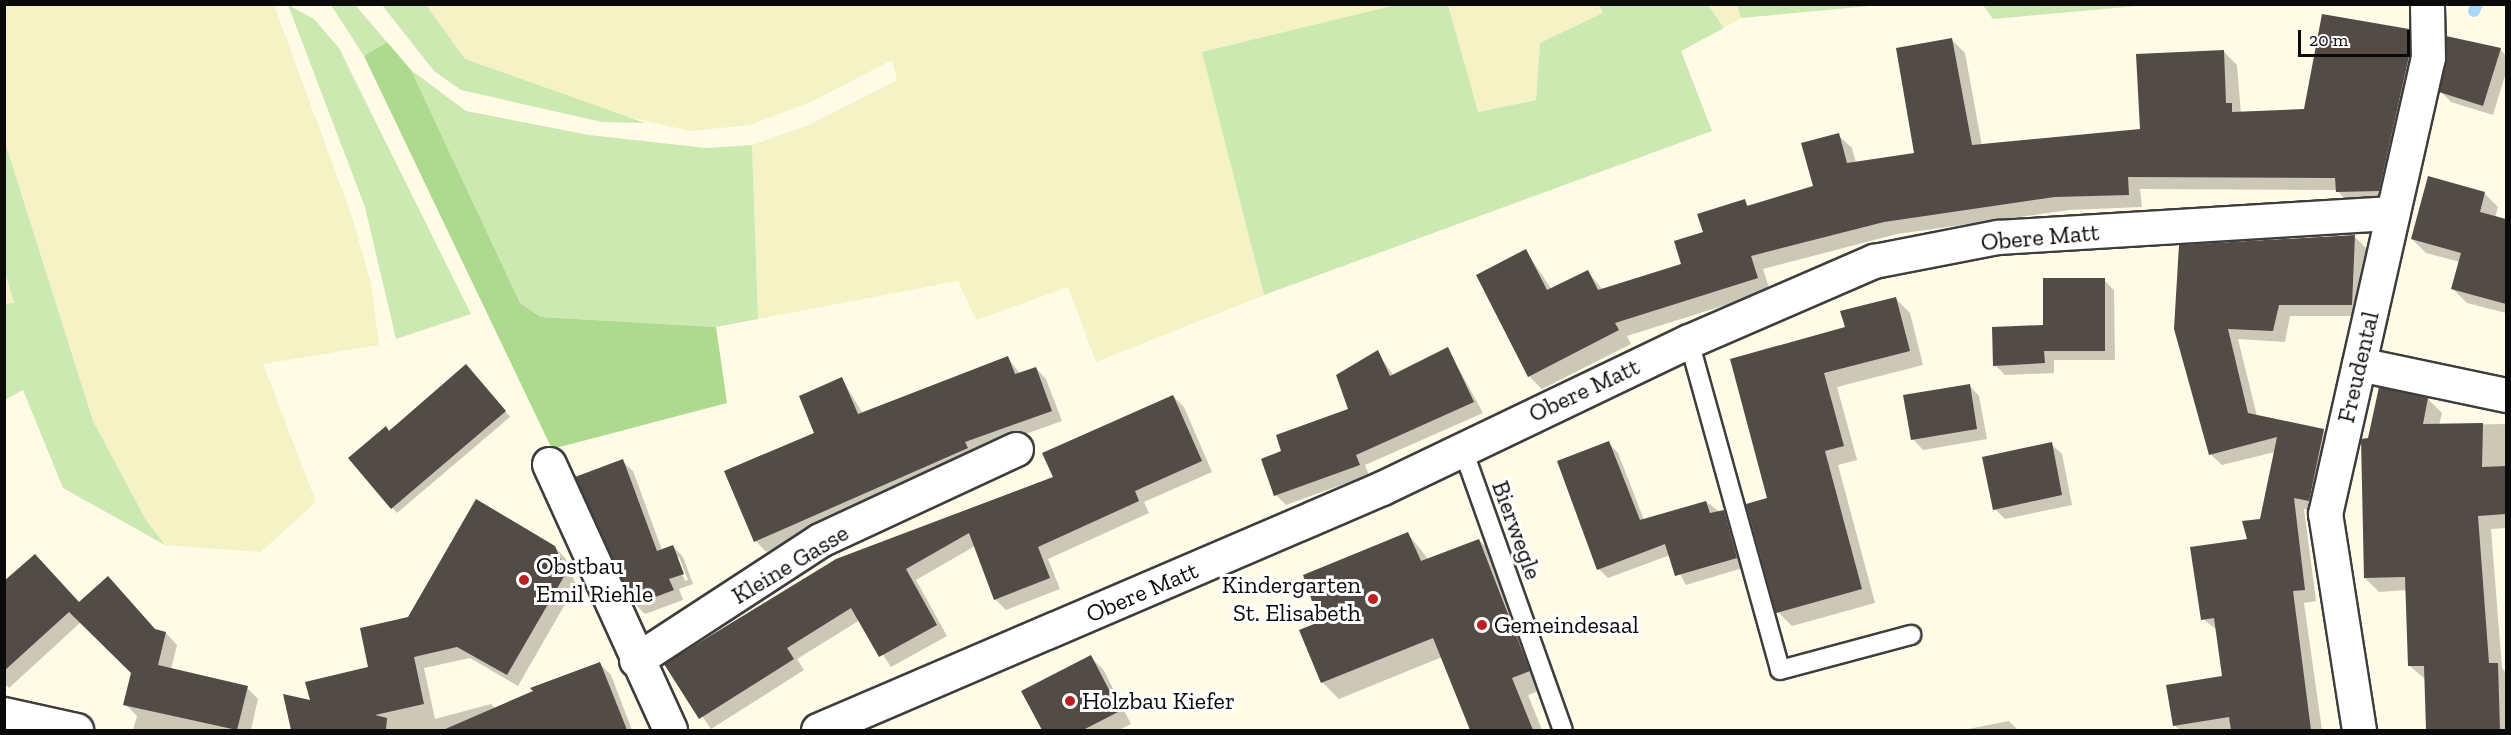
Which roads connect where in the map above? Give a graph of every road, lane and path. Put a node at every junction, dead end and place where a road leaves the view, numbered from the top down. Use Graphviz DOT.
graph roads {
  1 [pos="2427,4"];
  2 [pos="2392,213"];
  3 [pos="1689,341"];
  4 [pos="2359,364"];
  5 [pos="2506,395"];
  6 [pos="1462,447"];
  7 [pos="1016,449"];
  8 [pos="549,464"];
  9 [pos="1911,635"];
  10 [pos="636,660"];
  11 [pos="4,714"];
  12 [pos="76,730"];
  13 [pos="670,730"];
  14 [pos="818,730"];
  15 [pos="1563,730"];
  16 [pos="2359,730"];
  1 -- 2 [label="street, Freudental"];
  2 -- 3 [label="street, Obere Matt"];
  2 -- 4 [label="street, Freudental"];
  3 -- 6 [label="street, Obere Matt"];
  3 -- 9 [label="lane"];
  4 -- 5 [label="street"];
  4 -- 16 [label="street, Freudental"];
  6 -- 14 [label="street, Obere Matt"];
  6 -- 15 [label="lane, Bierwegle"];
  7 -- 10 [label="street, Kleine Gasse"];
  8 -- 10 [label="street"];
  10 -- 13 [label="street"];
  11 -- 12 [label="street"];
}
